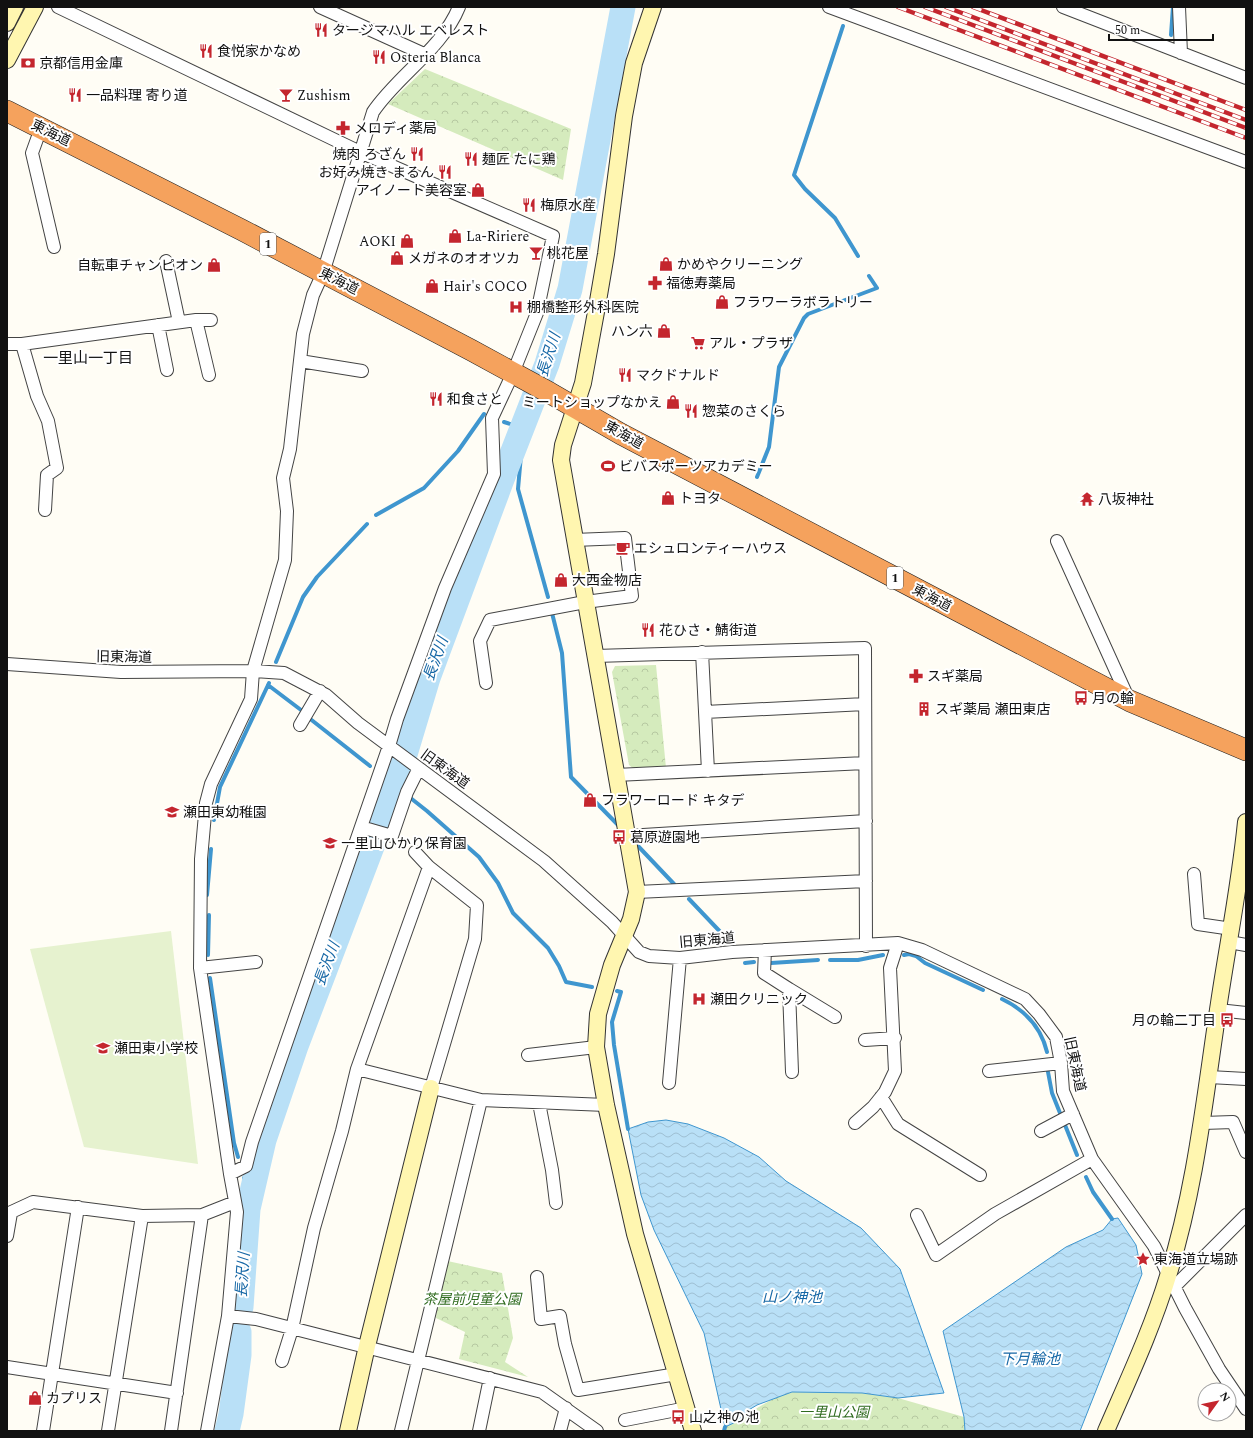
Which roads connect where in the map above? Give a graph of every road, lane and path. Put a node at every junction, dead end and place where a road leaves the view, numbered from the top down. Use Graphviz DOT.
graph roads {
  1 [pos="15,7"];
  2 [pos="35,7"];
  3 [pos="58,7"];
  4 [pos="320,7"];
  5 [pos="459,7"];
  6 [pos="653,7"];
  7 [pos="829,7"];
  8 [pos="1063,7"];
  9 [pos="1179,7"];
  10 [pos="7,23"];
  11 [pos="1181,53"];
  12 [pos="426,55"];
  13 [pos="7,60"];
  14 [pos="1246,78"];
  15 [pos="7,111"];
  16 [pos="41,128"];
  17 [pos="360,152"];
  18 [pos="1246,162"];
  19 [pos="54,247"];
  20 [pos="166,261"];
  21 [pos="323,273"];
  22 [pos="196,320"];
  23 [pos="211,320"];
  24 [pos="179,322"];
  25 [pos="158,325"];
  26 [pos="7,344"];
  27 [pos="22,344"];
  28 [pos="300,360"];
  29 [pos="166,370"];
  30 [pos="362,371"];
  31 [pos="209,375"];
  32 [pos="520,377"];
  33 [pos="575,407"];
  34 [pos="45,510"];
  35 [pos="574,540"];
  36 [pos="1057,541"];
  37 [pos="585,602"];
  38 [pos="702,652"];
  39 [pos="595,656"];
  40 [pos="7,664"];
  41 [pos="253,671"];
  42 [pos="486,683"];
  43 [pos="320,691"];
  44 [pos="1130,701"];
  45 [pos="865,704"];
  46 [pos="705,712"];
  47 [pos="300,726"];
  48 [pos="389,746"];
  49 [pos="1246,750"];
  50 [pos="865,764"];
  51 [pos="419,768"];
  52 [pos="708,771"];
  53 [pos="616,775"];
  54 [pos="866,821"];
  55 [pos="1246,822"];
  56 [pos="361,827"];
  57 [pos="627,836"];
  58 [pos="415,852"];
  59 [pos="430,867"];
  60 [pos="1194,874"];
  61 [pos="866,881"];
  62 [pos="637,892"];
  63 [pos="624,936"];
  64 [pos="1230,936"];
  65 [pos="898,944"];
  66 [pos="1246,945"];
  67 [pos="866,946"];
  68 [pos="765,950"];
  69 [pos="680,958"];
  70 [pos="256,962"];
  71 [pos="200,968"];
  72 [pos="789,989"];
  73 [pos="1218,1010"];
  74 [pos="1246,1013"];
  75 [pos="835,1017"];
  76 [pos="895,1038"];
  77 [pos="865,1040"];
  78 [pos="596,1047"];
  79 [pos="528,1055"];
  80 [pos="1061,1063"];
  81 [pos="357,1069"];
  82 [pos="989,1071"];
  83 [pos="792,1072"];
  84 [pos="1209,1077"];
  85 [pos="1246,1079"];
  86 [pos="669,1083"];
  87 [pos="432,1088"];
  88 [pos="881,1097"];
  89 [pos="481,1100"];
  90 [pos="539,1103"];
  91 [pos="606,1105"];
  92 [pos="1073,1114"];
  93 [pos="855,1123"];
  94 [pos="1203,1123"];
  95 [pos="1041,1131"];
  96 [pos="1246,1152"];
  97 [pos="1092,1159"];
  98 [pos="230,1174"];
  99 [pos="980,1175"];
  100 [pos="235,1202"];
  101 [pos="556,1202"];
  102 [pos="78,1206"];
  103 [pos="9,1214"];
  104 [pos="202,1215"];
  105 [pos="917,1215"];
  106 [pos="1246,1215"];
  107 [pos="142,1216"];
  108 [pos="7,1236"];
  109 [pos="537,1277"];
  110 [pos="1171,1282"];
  111 [pos="228,1316"];
  112 [pos="292,1329"];
  113 [pos="367,1346"];
  114 [pos="420,1360"];
  115 [pos="282,1361"];
  116 [pos="7,1367"];
  117 [pos="52,1374"];
  118 [pos="677,1374"];
  119 [pos="490,1378"];
  120 [pos="116,1384"];
  121 [pos="177,1393"];
  122 [pos="566,1408"];
  123 [pos="687,1408"];
  124 [pos="1246,1409"];
  125 [pos="625,1420"];
  126 [pos="43,1431"];
  127 [pos="108,1431"];
  128 [pos="170,1431"];
  129 [pos="208,1431"];
  130 [pos="348,1431"];
  131 [pos="401,1431"];
  132 [pos="479,1431"];
  133 [pos="560,1431"];
  134 [pos="597,1431"];
  135 [pos="693,1431"];
  136 [pos="1106,1431"];
  1 -- 10 [label="street"];
  2 -- 13 [label="street"];
  3 -- 17 [label="street"];
  4 -- 12 [label="street"];
  5 -- 12 [label="street"];
  6 -- 33 [label="street"];
  7 -- 18 [label="street"];
  8 -- 11 [label="street"];
  9 -- 11 [label="street"];
  11 -- 14 [label="street"];
  12 -- 17 [label="street"];
  15 -- 16 [label="highway, 東海道 / 1"];
  16 -- 19 [label="street"];
  16 -- 21 [label="highway, 東海道 / 1"];
  17 -- 21 [label="street"];
  17 -- 32 [label="street"];
  20 -- 24 [label="street"];
  21 -- 28 [label="street"];
  21 -- 32 [label="highway, 東海道 / 1"];
  22 -- 23 [label="street"];
  22 -- 24 [label="street"];
  22 -- 31 [label="street"];
  24 -- 25 [label="street"];
  25 -- 27 [label="street"];
  25 -- 29 [label="street"];
  26 -- 27 [label="street"];
  27 -- 34 [label="street"];
  28 -- 30 [label="street"];
  28 -- 41 [label="street"];
  32 -- 33 [label="highway, 東海道 / 1"];
  32 -- 48 [label="street"];
  33 -- 35 [label="street"];
  33 -- 44 [label="highway, 東海道 / 1"];
  35 -- 37 [label="street"];
  35 -- 37 [label="street"];
  36 -- 44 [label="street"];
  37 -- 39 [label="street"];
  37 -- 42 [label="street"];
  38 -- 39 [label="street"];
  38 -- 45 [label="street"];
  38 -- 46 [label="street"];
  39 -- 53 [label="street"];
  40 -- 41 [label="street, 旧東海道"];
  41 -- 43 [label="street, 旧東海道"];
  41 -- 71 [label="street"];
  43 -- 47 [label="street"];
  43 -- 48 [label="street, 旧東海道"];
  44 -- 49 [label="highway, 東海道 / 1"];
  45 -- 46 [label="street"];
  45 -- 50 [label="street"];
  46 -- 52 [label="street"];
  48 -- 51 [label="street, 旧東海道"];
  48 -- 56 [label="street"];
  50 -- 52 [label="street"];
  50 -- 54 [label="street"];
  51 -- 56 [label="street"];
  51 -- 63 [label="street, 旧東海道"];
  52 -- 53 [label="street"];
  53 -- 57 [label="street"];
  54 -- 57 [label="street"];
  54 -- 61 [label="street"];
  55 -- 64 [label="street"];
  56 -- 98 [label="street"];
  57 -- 62 [label="street"];
  58 -- 59 [label="street"];
  59 -- 81 [label="street"];
  59 -- 87 [label="street"];
  60 -- 64 [label="street"];
  61 -- 62 [label="street"];
  61 -- 67 [label="street"];
  62 -- 63 [label="street"];
  63 -- 69 [label="street, 旧東海道"];
  63 -- 78 [label="street"];
  64 -- 66 [label="street"];
  64 -- 73 [label="street"];
  65 -- 67 [label="street, 旧東海道"];
  65 -- 76 [label="street"];
  65 -- 80 [label="street, 旧東海道"];
  67 -- 68 [label="street, 旧東海道"];
  68 -- 69 [label="street, 旧東海道"];
  68 -- 72 [label="street"];
  69 -- 86 [label="street"];
  70 -- 71 [label="street"];
  71 -- 98 [label="street"];
  72 -- 75 [label="street"];
  72 -- 83 [label="street"];
  73 -- 74 [label="street"];
  73 -- 84 [label="street"];
  76 -- 77 [label="street"];
  76 -- 88 [label="street"];
  78 -- 79 [label="street"];
  78 -- 91 [label="street"];
  80 -- 82 [label="street"];
  80 -- 92 [label="street, 旧東海道"];
  81 -- 87 [label="street"];
  81 -- 112 [label="street"];
  84 -- 85 [label="street"];
  84 -- 94 [label="street"];
  87 -- 89 [label="street"];
  87 -- 113 [label="street"];
  88 -- 93 [label="street"];
  88 -- 99 [label="street"];
  89 -- 90 [label="street"];
  89 -- 114 [label="street"];
  90 -- 91 [label="street"];
  90 -- 101 [label="street"];
  91 -- 118 [label="street"];
  92 -- 95 [label="street"];
  92 -- 97 [label="street, 旧東海道"];
  94 -- 96 [label="street"];
  94 -- 110 [label="street"];
  97 -- 105 [label="street"];
  97 -- 110 [label="street, 旧東海道"];
  98 -- 100 [label="street"];
  100 -- 104 [label="street"];
  100 -- 111 [label="street"];
  102 -- 103 [label="street"];
  102 -- 107 [label="street"];
  102 -- 117 [label="street"];
  103 -- 108 [label="street"];
  104 -- 107 [label="street"];
  104 -- 121 [label="street"];
  106 -- 110 [label="street"];
  107 -- 120 [label="street"];
  109 -- 118 [label="street"];
  110 -- 124 [label="street, 旧東海道"];
  110 -- 136 [label="street"];
  111 -- 112 [label="street"];
  111 -- 129 [label="street"];
  112 -- 113 [label="street"];
  112 -- 115 [label="street"];
  113 -- 114 [label="street"];
  113 -- 130 [label="street"];
  114 -- 119 [label="street"];
  114 -- 131 [label="street"];
  116 -- 117 [label="street"];
  117 -- 120 [label="street"];
  117 -- 126 [label="street"];
  118 -- 123 [label="street"];
  119 -- 122 [label="street"];
  119 -- 132 [label="street"];
  120 -- 121 [label="street"];
  120 -- 127 [label="street"];
  121 -- 128 [label="street"];
  122 -- 133 [label="street"];
  122 -- 134 [label="street"];
  123 -- 125 [label="street"];
  123 -- 135 [label="street"];
}
